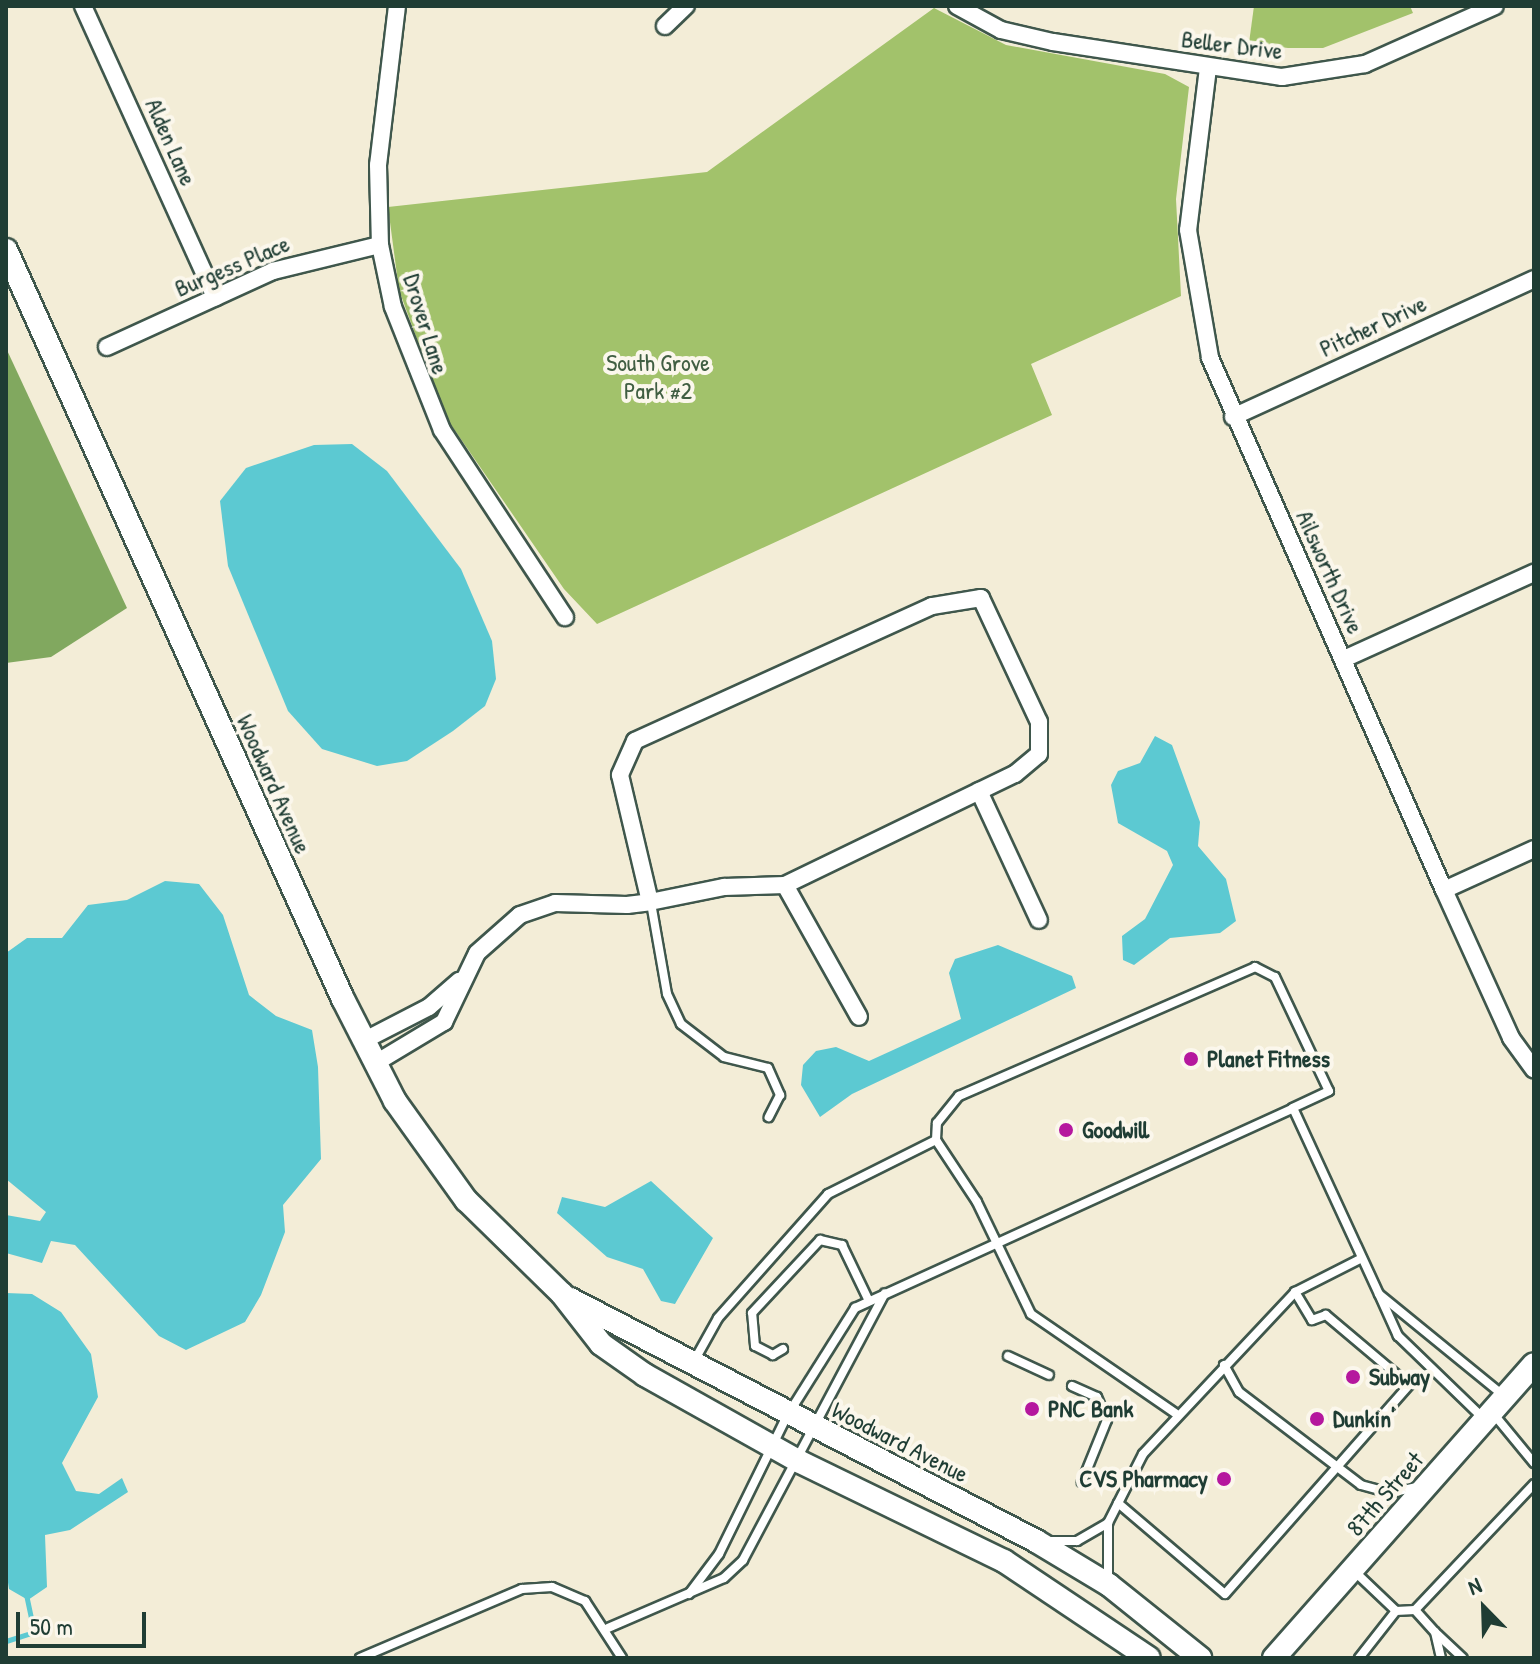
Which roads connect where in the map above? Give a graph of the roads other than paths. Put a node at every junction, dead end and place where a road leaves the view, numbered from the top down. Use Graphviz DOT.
graph roads {
  1 [pos="83,6"];
  2 [pos="397,6"];
  3 [pos="686,6"];
  4 [pos="957,6"];
  5 [pos="1495,6"];
  6 [pos="665,26"];
  7 [pos="1208,68"];
  8 [pos="380,245"];
  9 [pos="6,250"];
  10 [pos="1534,279"];
  11 [pos="215,297"];
  12 [pos="107,347"];
  13 [pos="1233,417"];
  14 [pos="1534,573"];
  15 [pos="565,617"];
  16 [pos="1344,659"];
  17 [pos="979,791"];
  18 [pos="1534,849"];
  19 [pos="785,885"];
  20 [pos="1444,890"];
  21 [pos="650,902"];
  22 [pos="1039,920"];
  23 [pos="466,974"];
  24 [pos="859,1017"];
  25 [pos="363,1041"];
  26 [pos="374,1064"];
  27 [pos="1534,1070"];
  28 [pos="1293,1108"];
  29 [pos="769,1117"];
  30 [pos="936,1140"];
  31 [pos="995,1240"];
  32 [pos="1360,1259"];
  33 [pos="885,1292"];
  34 [pos="1295,1292"];
  35 [pos="562,1294"];
  36 [pos="1379,1294"];
  37 [pos="869,1301"];
  38 [pos="783,1349"];
  39 [pos="1008,1356"];
  40 [pos="1534,1364"];
  41 [pos="1224,1365"];
  42 [pos="690,1367"];
  43 [pos="1049,1375"];
  44 [pos="1072,1386"];
  45 [pos="1494,1409"];
  46 [pos="1175,1413"];
  47 [pos="787,1416"];
  48 [pos="814,1428"];
  49 [pos="772,1446"];
  50 [pos="798,1461"];
  51 [pos="1534,1463"];
  52 [pos="1338,1466"];
  53 [pos="1082,1482"];
  54 [pos="1428,1483"];
  55 [pos="1534,1484"];
  56 [pos="1118,1503"];
  57 [pos="1108,1523"];
  58 [pos="1036,1541"];
  59 [pos="1352,1570"];
  60 [pos="1109,1585"];
  61 [pos="689,1594"];
  62 [pos="1415,1610"];
  63 [pos="1396,1611"];
  64 [pos="608,1628"];
  65 [pos="1435,1632"];
  66 [pos="360,1658"];
  67 [pos="622,1658"];
  68 [pos="1149,1658"];
  69 [pos="1200,1658"];
  70 [pos="1274,1658"];
  71 [pos="1359,1658"];
  72 [pos="1441,1658"];
  73 [pos="1463,1658"];
  1 -- 11 [label="street, Alden Lane"];
  2 -- 8 [label="street, Drover Lane"];
  3 -- 6 [label="street"];
  4 -- 7 [label="street, Beller Drive"];
  5 -- 7 [label="street, Beller Drive"];
  7 -- 13 [label="street, Ailsworth Drive"];
  8 -- 11 [label="street, Burgess Place"];
  8 -- 15 [label="street, Drover Lane"];
  9 -- 25 [label="main road, Woodward Avenue"];
  10 -- 13 [label="street, Pitcher Drive"];
  11 -- 12 [label="street, Burgess Place"];
  13 -- 16 [label="street, Ailsworth Drive"];
  14 -- 16 [label="street"];
  16 -- 20 [label="street, Ailsworth Drive"];
  17 -- 19 [label="street"];
  17 -- 21 [label="street"];
  17 -- 22 [label="street"];
  18 -- 20 [label="street"];
  19 -- 21 [label="street"];
  19 -- 24 [label="street"];
  20 -- 27 [label="street, Ailsworth Drive"];
  21 -- 23 [label="street"];
  21 -- 29 [label="lane"];
  23 -- 25 [label="street"];
  23 -- 26 [label="street"];
  25 -- 26 [label="main road, Woodward Avenue"];
  26 -- 35 [label="main road, Woodward Avenue"];
  28 -- 30 [label="lane"];
  28 -- 31 [label="lane"];
  28 -- 32 [label="lane"];
  30 -- 31 [label="lane"];
  30 -- 42 [label="lane"];
  31 -- 33 [label="lane"];
  31 -- 46 [label="lane"];
  32 -- 34 [label="lane"];
  32 -- 36 [label="lane"];
  33 -- 37 [label="lane"];
  33 -- 48 [label="lane"];
  34 -- 41 [label="lane"];
  34 -- 52 [label="lane"];
  35 -- 42 [label="main road, Woodward Avenue"];
  35 -- 49 [label="main road, Woodward Avenue"];
  36 -- 45 [label="lane"];
  36 -- 45 [label="lane"];
  37 -- 38 [label="lane"];
  37 -- 47 [label="lane"];
  39 -- 43 [label="lane"];
  40 -- 45 [label="main road, 87th Street"];
  41 -- 46 [label="lane"];
  41 -- 52 [label="lane"];
  42 -- 47 [label="main road, Woodward Avenue"];
  44 -- 53 [label="lane"];
  45 -- 51 [label="lane"];
  45 -- 54 [label="main road, 87th Street"];
  46 -- 56 [label="lane"];
  47 -- 48 [label="main road, Woodward Avenue"];
  47 -- 49 [label="lane"];
  48 -- 50 [label="lane"];
  48 -- 58 [label="main road, Woodward Avenue"];
  49 -- 50 [label="main road, Woodward Avenue"];
  49 -- 61 [label="lane"];
  50 -- 61 [label="lane"];
  50 -- 68 [label="main road, Woodward Avenue"];
  52 -- 54 [label="lane"];
  52 -- 56 [label="lane"];
  54 -- 59 [label="main road, 87th Street"];
  55 -- 62 [label="lane"];
  56 -- 57 [label="lane"];
  57 -- 58 [label="lane"];
  57 -- 60 [label="lane"];
  58 -- 60 [label="main road, Woodward Avenue"];
  59 -- 63 [label="lane"];
  59 -- 70 [label="main road, 87th Street"];
  60 -- 69 [label="main road, Woodward Avenue"];
  61 -- 64 [label="lane"];
  62 -- 63 [label="lane"];
  62 -- 65 [label="lane"];
  63 -- 71 [label="lane"];
  64 -- 66 [label="lane"];
  64 -- 67 [label="lane"];
  65 -- 72 [label="lane"];
  65 -- 73 [label="lane"];
}
